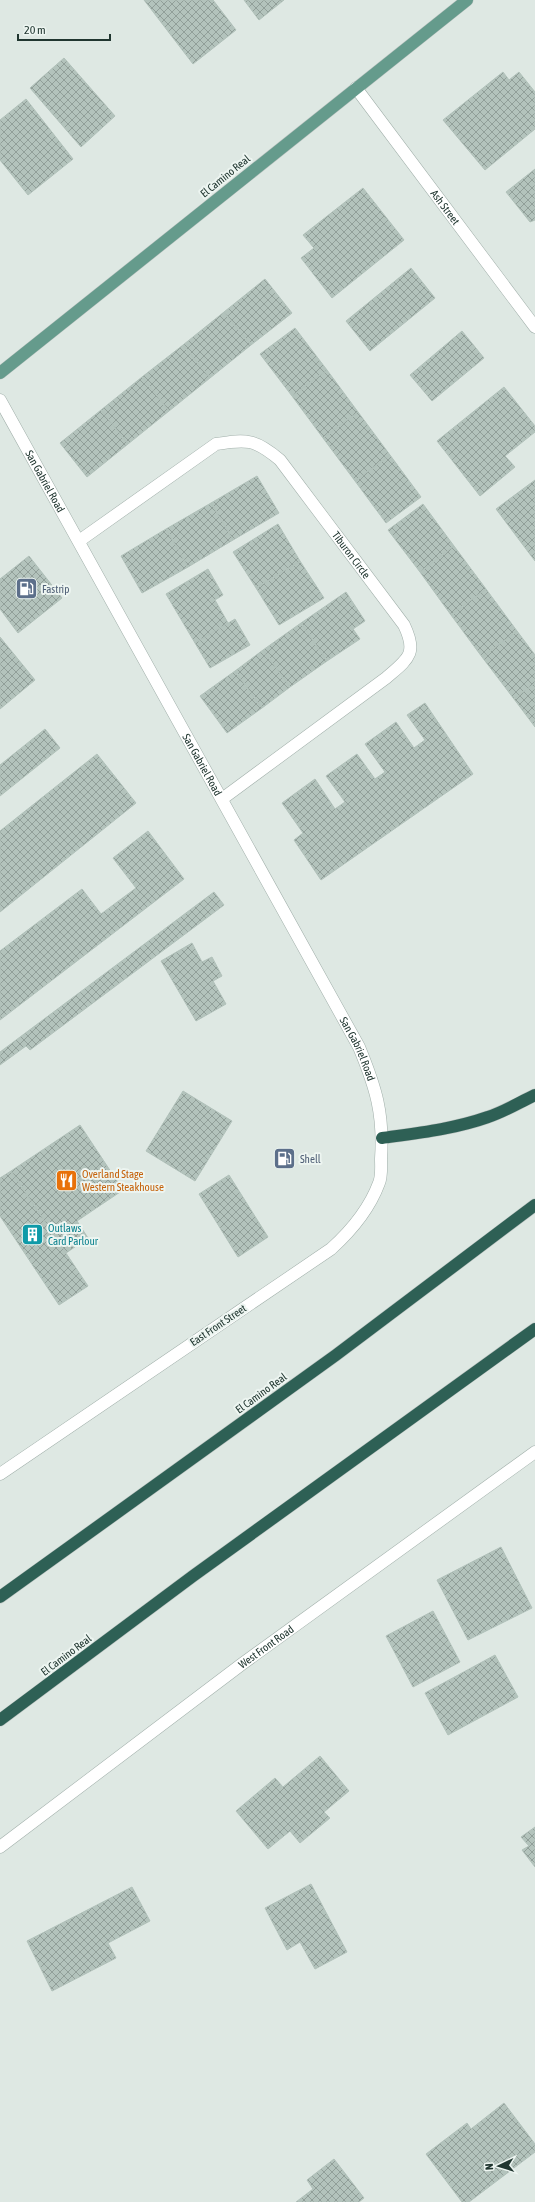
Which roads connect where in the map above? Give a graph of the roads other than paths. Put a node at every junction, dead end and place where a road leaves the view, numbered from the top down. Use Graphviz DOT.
graph roads {
  1 [pos="467,0"];
  2 [pos="356,88"];
  3 [pos="535,327"];
  4 [pos="0,373"];
  5 [pos="0,400"];
  6 [pos="79,541"];
  7 [pos="222,799"];
  8 [pos="535,1095"];
  9 [pos="382,1138"];
  10 [pos="535,1205"];
  11 [pos="535,1329"];
  12 [pos="535,1452"];
  13 [pos="0,1474"];
  14 [pos="0,1597"];
  15 [pos="0,1720"];
  16 [pos="0,1847"];
  1 -- 2 [label="main road, El Camino Real"];
  2 -- 3 [label="street, Ash Street"];
  2 -- 4 [label="main road, El Camino Real"];
  5 -- 6 [label="street, San Gabriel Road"];
  6 -- 7 [label="street, San Gabriel Road"];
  6 -- 7 [label="street, Tiburon Circle"];
  7 -- 9 [label="street, San Gabriel Road"];
  8 -- 9 [label="highway"];
  9 -- 13 [label="street, East Front Street"];
  10 -- 14 [label="highway, El Camino Real"];
  11 -- 15 [label="highway, El Camino Real"];
  12 -- 16 [label="street, West Front Road"];
}
